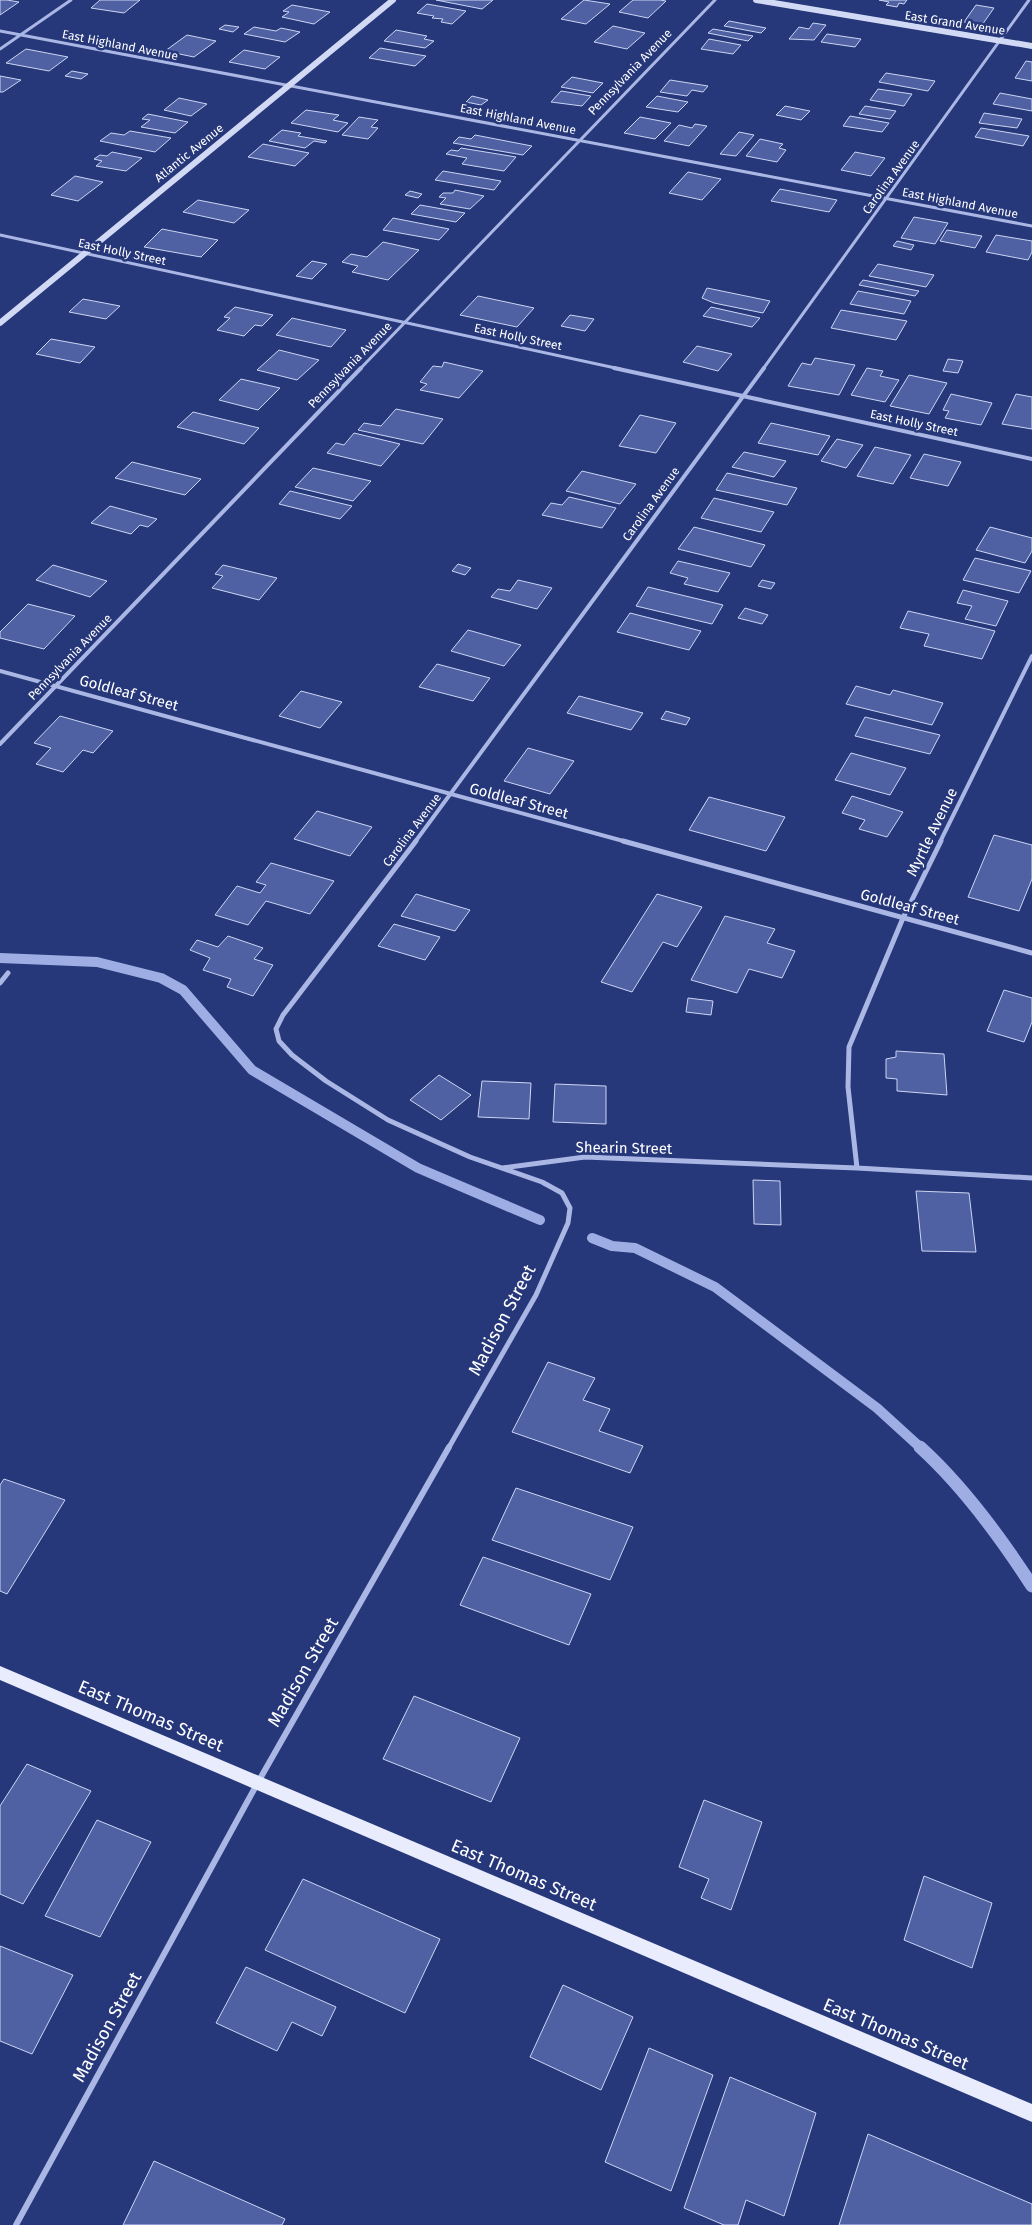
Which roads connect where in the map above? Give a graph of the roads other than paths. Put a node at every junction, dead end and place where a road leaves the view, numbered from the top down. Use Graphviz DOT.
graph roads {
  1 [pos="72,0"];
  2 [pos="393,0"];
  3 [pos="715,0"];
  4 [pos="756,0"];
  5 [pos="1029,0"];
  6 [pos="0,31"];
  7 [pos="20,35"];
  8 [pos="1001,40"];
  9 [pos="1032,46"];
  10 [pos="0,49"];
  11 [pos="289,86"];
  12 [pos="579,140"];
  13 [pos="888,198"];
  14 [pos="1032,226"];
  15 [pos="0,235"];
  16 [pos="85,254"];
  17 [pos="404,322"];
  18 [pos="0,323"];
  19 [pos="742,397"];
  20 [pos="1032,459"];
  21 [pos="1032,656"];
  22 [pos="0,671"];
  23 [pos="56,686"];
  24 [pos="0,744"];
  25 [pos="451,796"];
  26 [pos="904,918"];
  27 [pos="1032,954"];
  28 [pos="8,973"];
  29 [pos="0,983"];
  30 [pos="284,1016"];
  31 [pos="499,1168"];
  32 [pos="857,1168"];
  33 [pos="1032,1178"];
  34 [pos="0,1674"];
  35 [pos="257,1784"];
  36 [pos="1032,2113"];
  37 [pos="16,2225"];
  1 -- 7 [label="street"];
  2 -- 11 [label="main road, Atlantic Avenue"];
  3 -- 12 [label="street, Pennsylvania Avenue"];
  4 -- 8 [label="main road, East Grand Avenue"];
  5 -- 8 [label="street, Carolina Avenue"];
  6 -- 7 [label="street, East Highland Avenue"];
  7 -- 10 [label="street"];
  7 -- 11 [label="street, East Highland Avenue"];
  8 -- 9 [label="main road, East Grand Avenue"];
  8 -- 13 [label="street, Carolina Avenue"];
  11 -- 12 [label="street, East Highland Avenue"];
  11 -- 16 [label="main road, Atlantic Avenue"];
  12 -- 13 [label="street, East Highland Avenue"];
  12 -- 17 [label="street, Pennsylvania Avenue"];
  13 -- 14 [label="street, East Highland Avenue"];
  13 -- 19 [label="street, Carolina Avenue"];
  15 -- 16 [label="street, East Holly Street"];
  16 -- 17 [label="street, East Holly Street"];
  16 -- 18 [label="main road, Atlantic Avenue"];
  17 -- 19 [label="street, East Holly Street"];
  17 -- 23 [label="street, Pennsylvania Avenue"];
  19 -- 20 [label="street, East Holly Street"];
  19 -- 25 [label="street, Carolina Avenue"];
  21 -- 26 [label="street, Myrtle Avenue"];
  22 -- 23 [label="street, Goldleaf Street"];
  23 -- 24 [label="street, Pennsylvania Avenue"];
  23 -- 25 [label="street, Goldleaf Street"];
  25 -- 26 [label="street, Goldleaf Street"];
  25 -- 30 [label="street, Carolina Avenue"];
  26 -- 27 [label="street, Goldleaf Street"];
  26 -- 32 [label="street, Myrtle Avenue"];
  28 -- 29 [label="street"];
  30 -- 31 [label="street, Shearin Street"];
  31 -- 32 [label="street, Shearin Street"];
  31 -- 35 [label="street, Madison Street"];
  32 -- 33 [label="street, Shearin Street"];
  34 -- 35 [label="main road, East Thomas Street"];
  35 -- 36 [label="main road, East Thomas Street"];
  35 -- 37 [label="street, Madison Street"];
}
